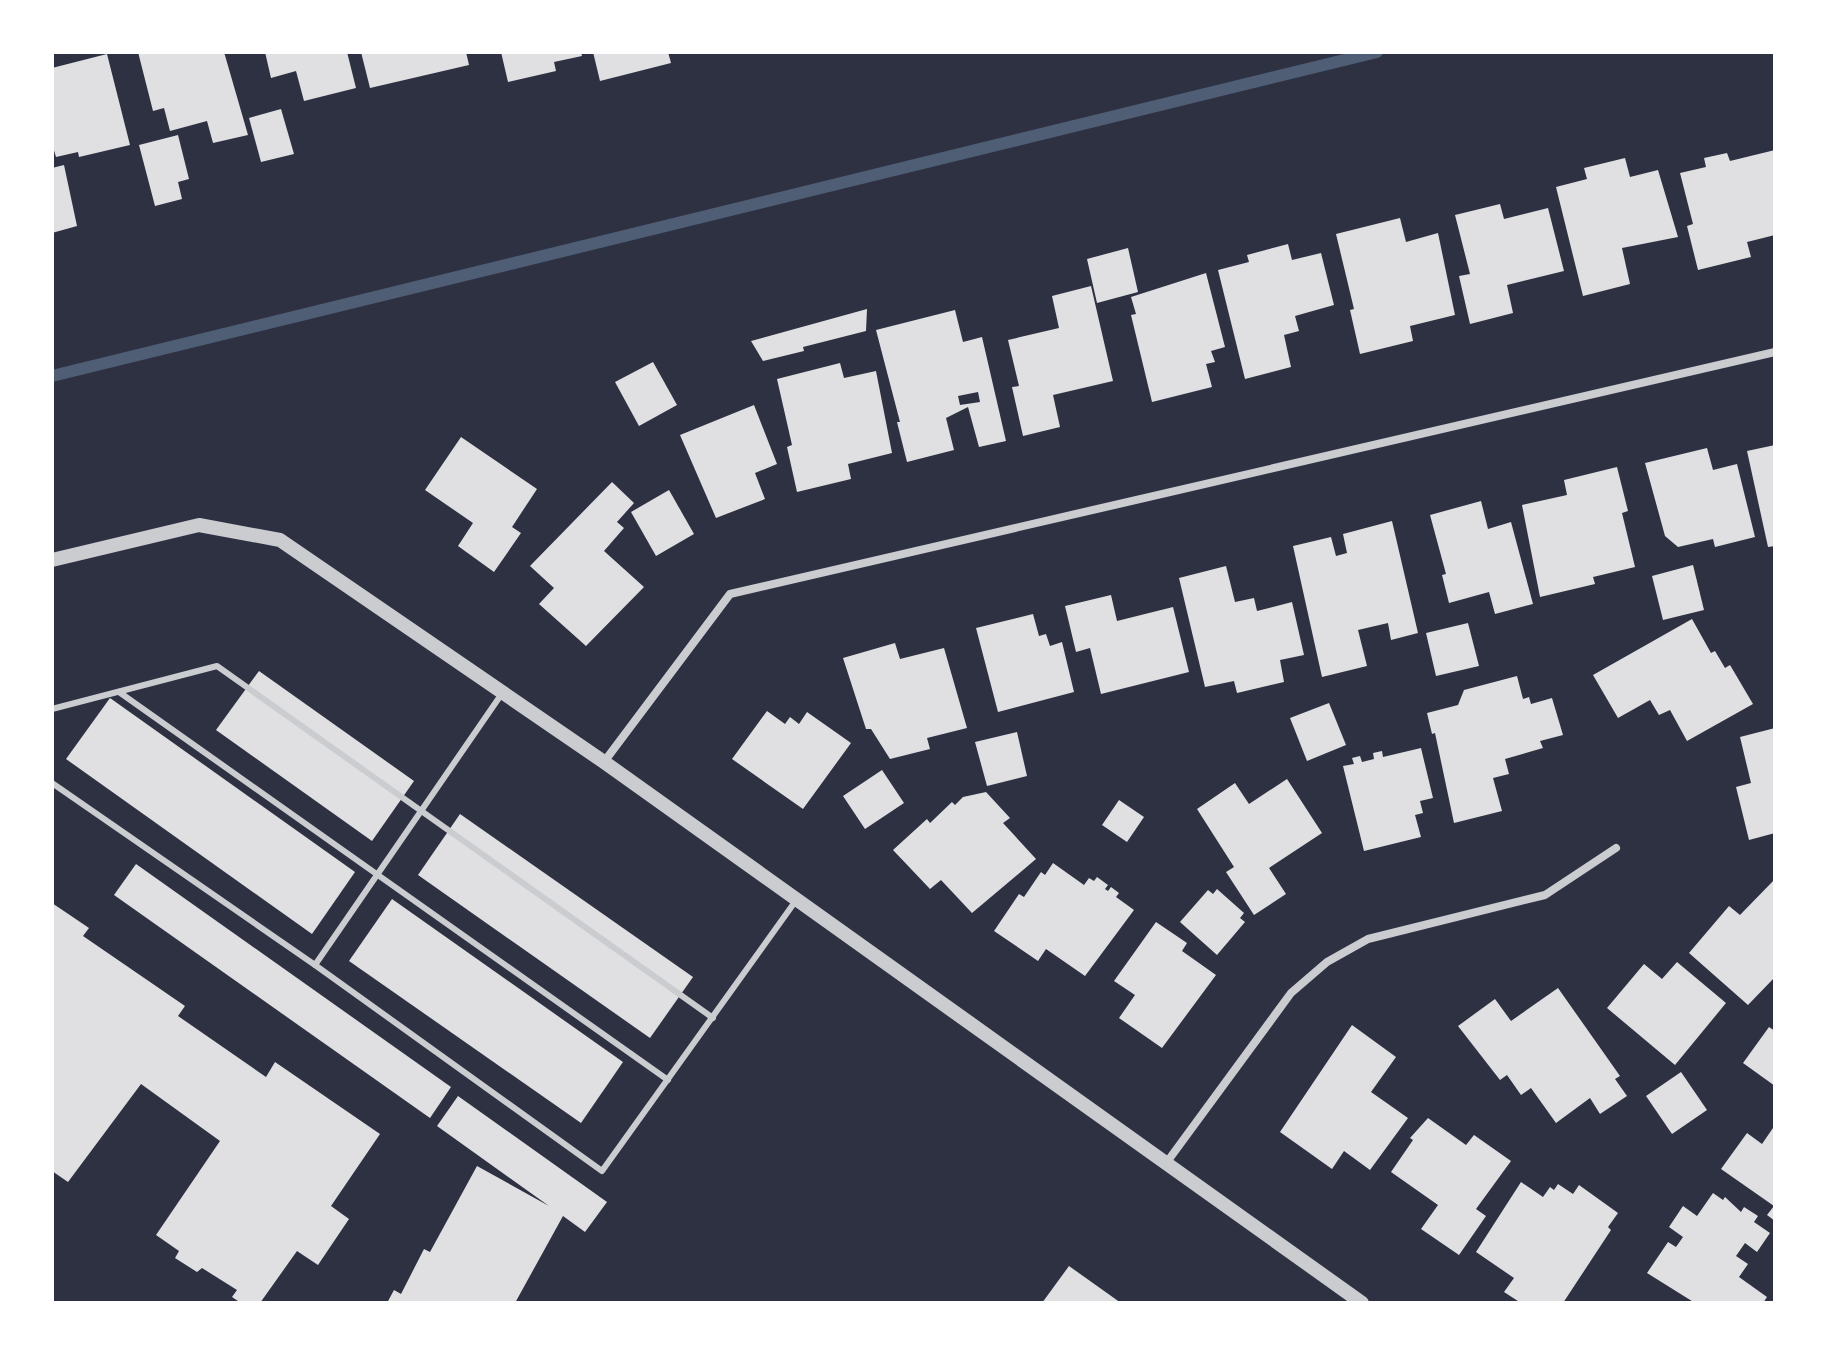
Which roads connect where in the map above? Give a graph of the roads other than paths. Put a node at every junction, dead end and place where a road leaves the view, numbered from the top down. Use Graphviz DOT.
graph roads {
  1 [pos="1775,352"];
  2 [pos="52,560"];
  3 [pos="119,692"];
  4 [pos="503,692"];
  5 [pos="52,709"];
  6 [pos="604,762"];
  7 [pos="52,783"];
  8 [pos="421,811"];
  9 [pos="1616,848"];
  10 [pos="377,875"];
  11 [pos="797,899"];
  12 [pos="315,965"];
  13 [pos="713,1018"];
  14 [pos="668,1080"];
  15 [pos="1167,1162"];
  16 [pos="1362,1303"];
  1 -- 6 [label="street"];
  2 -- 4 [label="street"];
  3 -- 5 [label="lane"];
  3 -- 8 [label="lane"];
  3 -- 10 [label="lane"];
  4 -- 6 [label="street"];
  4 -- 8 [label="lane"];
  6 -- 11 [label="street"];
  7 -- 12 [label="lane"];
  8 -- 10 [label="lane"];
  8 -- 13 [label="lane"];
  9 -- 15 [label="street"];
  10 -- 12 [label="lane"];
  10 -- 14 [label="lane"];
  11 -- 13 [label="lane"];
  11 -- 15 [label="street"];
  12 -- 14 [label="lane"];
  13 -- 14 [label="lane"];
  15 -- 16 [label="street"];
}
